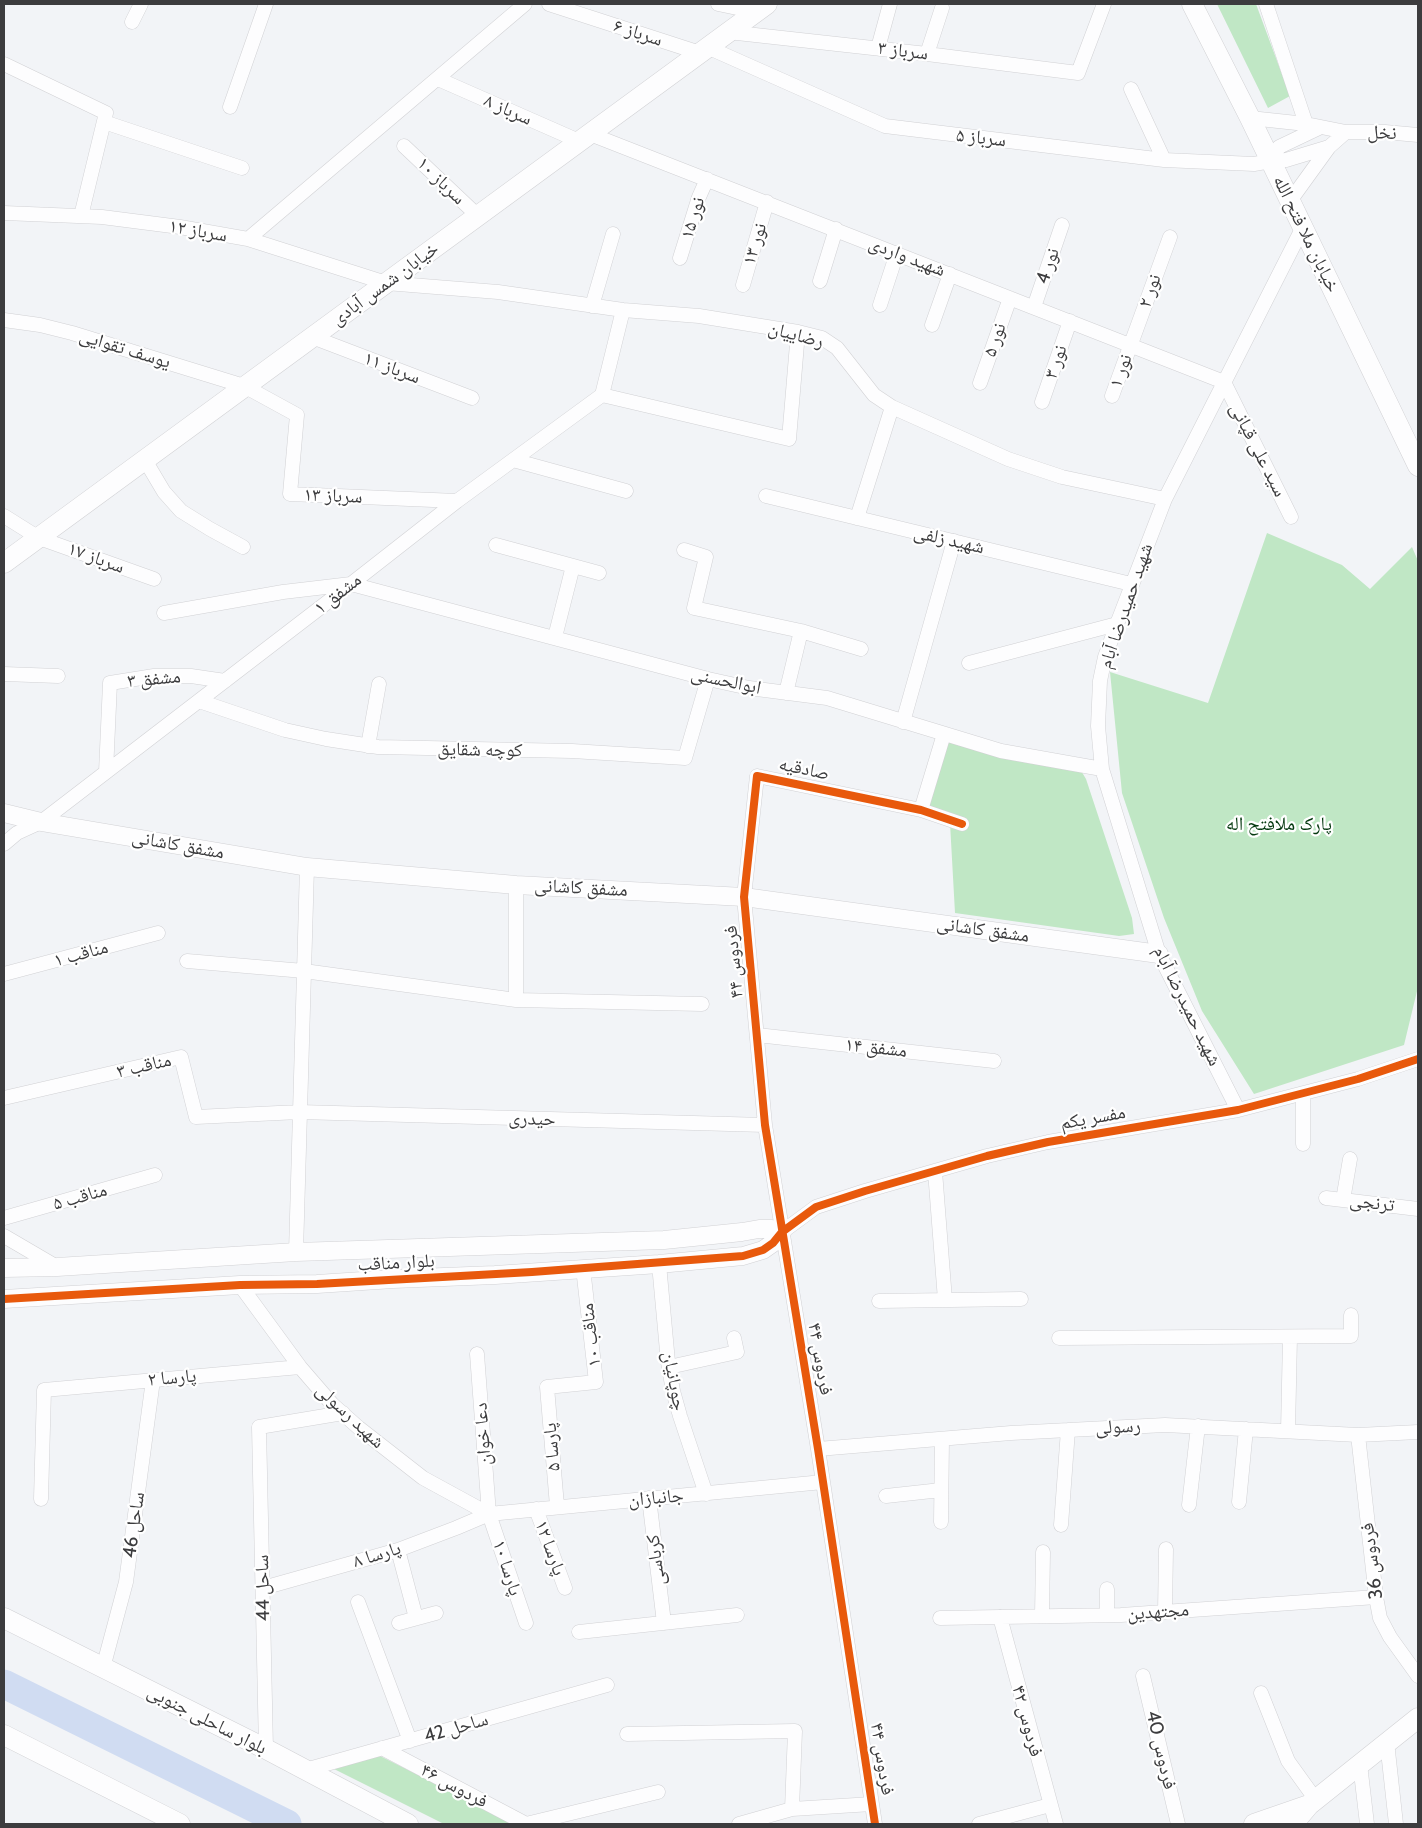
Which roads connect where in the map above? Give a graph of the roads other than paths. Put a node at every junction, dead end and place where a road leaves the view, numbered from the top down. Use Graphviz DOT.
graph roads {
  1 [pos="141,4"];
  2 [pos="266,4"];
  3 [pos="525,4"];
  4 [pos="549,4"];
  5 [pos="718,4"];
  6 [pos="890,4"];
  7 [pos="1104,4"];
  8 [pos="1192,4"];
  9 [pos="1266,4"];
  10 [pos="761,8"];
  11 [pos="942,8"];
  12 [pos="132,22"];
  13 [pos="728,32"];
  14 [pos="878,48"];
  15 [pos="703,50"];
  16 [pos="927,54"];
  17 [pos="4,64"];
  18 [pos="438,79"];
  19 [pos="1131,88"];
  20 [pos="230,107"];
  21 [pos="1250,118"];
  22 [pos="104,122"];
  23 [pos="1306,124"];
  24 [pos="1321,127"];
  25 [pos="1346,132"];
  26 [pos="1418,135"];
  27 [pos="584,138"];
  28 [pos="404,146"];
  29 [pos="1329,147"];
  30 [pos="1164,160"];
  31 [pos="1271,160"];
  32 [pos="242,168"];
  33 [pos="707,179"];
  34 [pos="1290,201"];
  35 [pos="768,202"];
  36 [pos="4,213"];
  37 [pos="81,216"];
  38 [pos="478,216"];
  39 [pos="1062,225"];
  40 [pos="836,229"];
  41 [pos="1302,229"];
  42 [pos="613,234"];
  43 [pos="1170,237"];
  44 [pos="248,239"];
  45 [pos="896,253"];
  46 [pos="680,258"];
  47 [pos="950,274"];
  48 [pos="820,281"];
  49 [pos="386,283"];
  50 [pos="743,285"];
  51 [pos="1010,298"];
  52 [pos="880,305"];
  53 [pos="592,306"];
  54 [pos="1034,307"];
  55 [pos="623,310"];
  56 [pos="4,320"];
  57 [pos="1070,321"];
  58 [pos="932,325"];
  59 [pos="798,332"];
  60 [pos="312,337"];
  61 [pos="1130,345"];
  62 [pos="1224,382"];
  63 [pos="980,383"];
  64 [pos="244,386"];
  65 [pos="602,395"];
  66 [pos="1112,396"];
  67 [pos="472,398"];
  68 [pos="1042,402"];
  69 [pos="892,407"];
  70 [pos="145,460"];
  71 [pos="513,460"];
  72 [pos="1418,466"];
  73 [pos="626,491"];
  74 [pos="766,496"];
  75 [pos="1165,499"];
  76 [pos="457,501"];
  77 [pos="4,516"];
  78 [pos="1291,517"];
  79 [pos="857,518"];
  80 [pos="39,538"];
  81 [pos="954,541"];
  82 [pos="496,545"];
  83 [pos="243,547"];
  84 [pos="684,550"];
  85 [pos="4,563"];
  86 [pos="573,566"];
  87 [pos="599,573"];
  88 [pos="154,579"];
  89 [pos="351,584"];
  90 [pos="1131,584"];
  91 [pos="164,613"];
  92 [pos="1117,624"];
  93 [pos="801,631"];
  94 [pos="555,638"];
  95 [pos="861,649"];
  96 [pos="969,662"];
  97 [pos="4,674"];
  98 [pos="58,676"];
  99 [pos="708,679"];
  100 [pos="225,681"];
  101 [pos="379,684"];
  102 [pos="786,693"];
  103 [pos="199,701"];
  104 [pos="903,722"];
  105 [pos="944,734"];
  106 [pos="368,746"];
  107 [pos="1102,769"];
  108 [pos="106,772"];
  109 [pos="921,810"];
  110 [pos="4,813"];
  111 [pos="41,822"];
  112 [pos="962,824"];
  113 [pos="4,844"];
  114 [pos="307,867"];
  115 [pos="516,884"];
  116 [pos="744,897"];
  117 [pos="158,933"];
  118 [pos="1159,954"];
  119 [pos="187,961"];
  120 [pos="304,971"];
  121 [pos="4,974"];
  122 [pos="516,1000"];
  123 [pos="702,1004"];
  124 [pos="757,1035"];
  125 [pos="1418,1058"];
  126 [pos="994,1061"];
  127 [pos="1303,1094"];
  128 [pos="4,1098"];
  129 [pos="1238,1110"];
  130 [pos="300,1112"];
  131 [pos="765,1125"];
  132 [pos="1303,1144"];
  133 [pos="1350,1159"];
  134 [pos="935,1171"];
  135 [pos="155,1175"];
  136 [pos="1326,1198"];
  137 [pos="1343,1200"];
  138 [pos="1418,1209"];
  139 [pos="4,1218"];
  140 [pos="782,1232"];
  141 [pos="4,1236"];
  142 [pos="296,1252"];
  143 [pos="659,1264"];
  144 [pos="57,1267"];
  145 [pos="4,1268"];
  146 [pos="583,1268"];
  147 [pos="240,1285"];
  148 [pos="4,1299"];
  149 [pos="1021,1299"];
  150 [pos="945,1300"];
  151 [pos="879,1301"];
  152 [pos="1351,1315"];
  153 [pos="1290,1337"];
  154 [pos="734,1338"];
  155 [pos="1059,1338"];
  156 [pos="477,1354"];
  157 [pos="300,1367"];
  158 [pos="669,1367"];
  159 [pos="153,1380"];
  160 [pos="547,1388"];
  161 [pos="343,1413"];
  162 [pos="1198,1426"];
  163 [pos="1246,1429"];
  164 [pos="1068,1430"];
  165 [pos="1288,1431"];
  166 [pos="1418,1432"];
  167 [pos="1358,1435"];
  168 [pos="942,1439"];
  169 [pos="818,1448"];
  170 [pos="823,1482"];
  171 [pos="941,1490"];
  172 [pos="706,1494"];
  173 [pos="886,1496"];
  174 [pos="649,1498"];
  175 [pos="41,1499"];
  176 [pos="1239,1502"];
  177 [pos="1189,1505"];
  178 [pos="557,1506"];
  179 [pos="536,1509"];
  180 [pos="489,1514"];
  181 [pos="940,1522"];
  182 [pos="1061,1525"];
  183 [pos="1166,1549"];
  184 [pos="398,1550"];
  185 [pos="1043,1552"];
  186 [pos="263,1588"];
  187 [pos="565,1588"];
  188 [pos="1107,1589"];
  189 [pos="1376,1597"];
  190 [pos="358,1602"];
  191 [pos="1165,1612"];
  192 [pos="436,1613"];
  193 [pos="737,1614"];
  194 [pos="1107,1615"];
  195 [pos="1042,1616"];
  196 [pos="1000,1617"];
  197 [pos="4,1618"];
  198 [pos="416,1618"];
  199 [pos="940,1618"];
  200 [pos="664,1622"];
  201 [pos="399,1623"];
  202 [pos="526,1623"];
  203 [pos="580,1632"];
  204 [pos="103,1668"];
  205 [pos="1143,1676"];
  206 [pos="1418,1676"];
  207 [pos="608,1685"];
  208 [pos="1261,1692"];
  209 [pos="1418,1718"];
  210 [pos="627,1734"];
  211 [pos="4,1735"];
  212 [pos="410,1741"];
  213 [pos="1387,1742"];
  214 [pos="382,1748"];
  215 [pos="266,1749"];
  216 [pos="1360,1764"];
  217 [pos="305,1770"];
  218 [pos="658,1792"];
  219 [pos="1313,1802"];
  220 [pos="872,1804"];
  221 [pos="1050,1805"];
  222 [pos="792,1809"];
  223 [pos="180,1824"];
  224 [pos="408,1824"];
  225 [pos="526,1824"];
  226 [pos="739,1824"];
  227 [pos="875,1824"];
  228 [pos="979,1824"];
  229 [pos="1056,1824"];
  230 [pos="1178,1824"];
  231 [pos="1254,1824"];
  232 [pos="1293,1824"];
  233 [pos="1368,1824"];
  234 [pos="1396,1824"];
  1 -- 12 [label="street"];
  2 -- 20 [label="street"];
  3 -- 18 [label="street"];
  4 -- 15 [label="street, سرباز ۶"];
  5 -- 10 [label="street"];
  6 -- 14 [label="street"];
  7 -- 16 [label="street, سرباز ۳"];
  8 -- 21 [label="main road, خیابان ملا فتح الله"];
  9 -- 23 [label="street"];
  10 -- 13 [label="main road, خیابان شمس آبادی"];
  11 -- 16 [label="street"];
  13 -- 14 [label="street, سرباز ۳"];
  13 -- 15 [label="main road, خیابان شمس آبادی"];
  14 -- 16 [label="street, سرباز ۳"];
  15 -- 27 [label="main road, خیابان شمس آبادی"];
  15 -- 30 [label="street, سرباز ۵"];
  17 -- 22 [label="street"];
  18 -- 27 [label="street, سرباز ۸"];
  18 -- 44 [label="street"];
  19 -- 30 [label="street"];
  21 -- 23 [label="street, نخل"];
  21 -- 31 [label="main road, خیابان ملا فتح الله"];
  22 -- 32 [label="street"];
  22 -- 37 [label="street"];
  23 -- 24 [label="street, نخل"];
  24 -- 25 [label="street, نخل"];
  24 -- 31 [label="street"];
  25 -- 26 [label="street, نخل"];
  25 -- 29 [label="street"];
  27 -- 33 [label="street, شهید واردی"];
  27 -- 38 [label="main road, خیابان شمس آبادی"];
  28 -- 38 [label="street, سرباز ۱۰"];
  29 -- 31 [label="street, سرباز ۵"];
  29 -- 34 [label="street"];
  30 -- 31 [label="street, سرباز ۵"];
  31 -- 34 [label="main road, خیابان ملا فتح الله"];
  33 -- 35 [label="street, شهید واردی"];
  33 -- 46 [label="street, نور ۱۵"];
  34 -- 41 [label="main road, خیابان ملا فتح الله"];
  35 -- 40 [label="street, شهید واردی"];
  35 -- 50 [label="street, نور ۱۳"];
  36 -- 37 [label="street, سرباز ۱۲"];
  37 -- 44 [label="street, سرباز ۱۲"];
  38 -- 49 [label="main road, خیابان شمس آبادی"];
  39 -- 54 [label="street, نور 4"];
  40 -- 45 [label="street, شهید واردی"];
  40 -- 48 [label="street"];
  41 -- 62 [label="street, شهید حمیدرضا آبام"];
  41 -- 72 [label="main road, خیابان ملا فتح الله"];
  42 -- 53 [label="street"];
  43 -- 61 [label="street, نور ۲"];
  44 -- 49 [label="street, سرباز ۱۲"];
  45 -- 47 [label="street, شهید واردی"];
  45 -- 52 [label="street"];
  47 -- 51 [label="street, شهید واردی"];
  47 -- 58 [label="street"];
  49 -- 53 [label="street, رضاییان"];
  49 -- 60 [label="main road, خیابان شمس آبادی"];
  51 -- 54 [label="street, شهید واردی"];
  51 -- 63 [label="street, نور ۵"];
  53 -- 55 [label="street, رضاییان"];
  54 -- 57 [label="street, شهید واردی"];
  55 -- 59 [label="street, رضاییان"];
  55 -- 65 [label="street"];
  56 -- 64 [label="street, یوسف تقوایی"];
  57 -- 61 [label="street, شهید واردی"];
  57 -- 68 [label="street, نور ۳"];
  59 -- 65 [label="street"];
  59 -- 69 [label="street, رضاییان"];
  60 -- 64 [label="main road, خیابان شمس آبادی"];
  60 -- 67 [label="street, سرباز ۱۱"];
  61 -- 62 [label="street, شهید واردی"];
  61 -- 66 [label="street, نور ۱"];
  62 -- 75 [label="street, شهید حمیدرضا آبام"];
  62 -- 78 [label="street, سید علی قپانی"];
  64 -- 70 [label="main road, خیابان شمس آبادی"];
  64 -- 76 [label="street, سرباز ۱۳"];
  65 -- 71 [label="street, مشفق ۱"];
  69 -- 75 [label="street, رضاییان"];
  69 -- 79 [label="street"];
  70 -- 80 [label="main road, خیابان شمس آبادی"];
  70 -- 83 [label="street"];
  71 -- 73 [label="street"];
  71 -- 76 [label="street, مشفق ۱"];
  74 -- 79 [label="street, شهید زلفی"];
  75 -- 90 [label="street, شهید حمیدرضا آبام"];
  76 -- 89 [label="street, مشفق ۱"];
  77 -- 80 [label="street, سرباز ۱۷"];
  79 -- 81 [label="street, شهید زلفی"];
  80 -- 85 [label="main road, خیابان شمس آبادی"];
  80 -- 88 [label="street, سرباز ۱۷"];
  81 -- 90 [label="street, شهید زلفی"];
  81 -- 104 [label="street"];
  82 -- 86 [label="street"];
  84 -- 93 [label="street"];
  86 -- 87 [label="street"];
  86 -- 94 [label="street"];
  89 -- 91 [label="street"];
  89 -- 94 [label="street, ابوالحسنی"];
  89 -- 100 [label="street, مشفق ۱"];
  90 -- 92 [label="street, شهید حمیدرضا آبام"];
  92 -- 96 [label="street"];
  92 -- 107 [label="street, شهید حمیدرضا آبام"];
  93 -- 95 [label="street"];
  93 -- 102 [label="street"];
  94 -- 99 [label="street, ابوالحسنی"];
  97 -- 98 [label="street"];
  99 -- 102 [label="street, ابوالحسنی"];
  99 -- 106 [label="street, کوچه شقایق"];
  100 -- 103 [label="street, مشفق ۱"];
  100 -- 108 [label="street, مشفق ۳"];
  101 -- 106 [label="street"];
  102 -- 104 [label="street, ابوالحسنی"];
  103 -- 106 [label="street, کوچه شقایق"];
  103 -- 108 [label="street, مشفق ۱"];
  104 -- 105 [label="street, ابوالحسنی"];
  105 -- 107 [label="street, ابوالحسنی"];
  105 -- 109 [label="street"];
  107 -- 118 [label="street, شهید حمیدرضا آبام"];
  108 -- 111 [label="street, مشفق ۱"];
  109 -- 112 [label="street, صادقیه"];
  109 -- 116 [label="street, صادقیه"];
  110 -- 111 [label="street, مشفق کاشانی"];
  111 -- 113 [label="street, مشفق ۱"];
  111 -- 114 [label="street, مشفق کاشانی"];
  114 -- 115 [label="street, مشفق کاشانی"];
  114 -- 120 [label="street"];
  115 -- 116 [label="street, مشفق کاشانی"];
  115 -- 122 [label="street"];
  116 -- 118 [label="street, مشفق کاشانی"];
  116 -- 124 [label="street, فردوس ۴۴"];
  117 -- 121 [label="street, مناقب ۱"];
  118 -- 129 [label="street, شهید حمیدرضا آبام"];
  119 -- 120 [label="street"];
  120 -- 122 [label="street"];
  120 -- 130 [label="street"];
  122 -- 123 [label="street"];
  124 -- 126 [label="street, مشفق ۱۴"];
  124 -- 131 [label="street, فردوس ۴۴"];
  125 -- 127 [label="street, مفسر یکم"];
  127 -- 129 [label="street, مفسر یکم"];
  127 -- 132 [label="street"];
  128 -- 130 [label="street, مناقب ۳"];
  129 -- 134 [label="street, مفسر یکم"];
  130 -- 131 [label="street, حیدری"];
  130 -- 142 [label="street"];
  131 -- 140 [label="street, فردوس ۴۴"];
  133 -- 137 [label="street"];
  134 -- 140 [label="street, مفسر یکم"];
  134 -- 150 [label="street"];
  135 -- 139 [label="street, مناقب ۵"];
  136 -- 137 [label="street, ترنجی"];
  137 -- 138 [label="street, ترنجی"];
  140 -- 142 [label="street, بلوار مناقب"];
  140 -- 143 [label="street, بلوار مناقب"];
  140 -- 169 [label="street, فردوس ۴۴"];
  141 -- 144 [label="street"];
  142 -- 144 [label="street, بلوار مناقب"];
  143 -- 146 [label="street, بلوار مناقب"];
  143 -- 158 [label="street, چوپانیان"];
  144 -- 145 [label="street, بلوار مناقب"];
  146 -- 147 [label="street, بلوار مناقب"];
  146 -- 160 [label="street, مناقب ۱۰"];
  147 -- 148 [label="street, بلوار مناقب"];
  147 -- 157 [label="street, شهید رسولی"];
  149 -- 150 [label="street"];
  150 -- 151 [label="street"];
  152 -- 153 [label="street"];
  153 -- 155 [label="street"];
  153 -- 165 [label="street"];
  154 -- 158 [label="street"];
  156 -- 180 [label="street, دعا خوان"];
  157 -- 159 [label="street, پارسا ۲"];
  157 -- 161 [label="street, شهید رسولی"];
  158 -- 172 [label="street, چوپانیان"];
  159 -- 175 [label="street, پارسا ۲"];
  159 -- 204 [label="street, ساحل 46"];
  160 -- 178 [label="street, پارسا ۵"];
  161 -- 180 [label="street, شهید رسولی"];
  161 -- 186 [label="street, ساحل 44"];
  162 -- 163 [label="street, رسولی"];
  162 -- 164 [label="street, رسولی"];
  162 -- 177 [label="street"];
  163 -- 165 [label="street, رسولی"];
  163 -- 176 [label="street"];
  164 -- 168 [label="street, رسولی"];
  164 -- 182 [label="street"];
  165 -- 167 [label="street, رسولی"];
  166 -- 167 [label="street, رسولی"];
  167 -- 189 [label="street, فردوس 36"];
  168 -- 169 [label="street, رسولی"];
  168 -- 171 [label="street"];
  169 -- 170 [label="street, فردوس ۴۴"];
  170 -- 172 [label="street, جانبازان"];
  170 -- 220 [label="street, فردوس ۴۴"];
  171 -- 173 [label="street"];
  171 -- 181 [label="street"];
  172 -- 174 [label="street, جانبازان"];
  174 -- 178 [label="street, جانبازان"];
  174 -- 200 [label="street, کرباسی"];
  178 -- 179 [label="street, جانبازان"];
  179 -- 180 [label="street, جانبازان"];
  179 -- 187 [label="street, پارسا ۱۲"];
  180 -- 184 [label="street, پارسا ۸"];
  180 -- 202 [label="street, پارسا ۱۰"];
  183 -- 191 [label="street"];
  184 -- 186 [label="street, پارسا ۸"];
  184 -- 198 [label="street"];
  185 -- 195 [label="street"];
  186 -- 215 [label="street, ساحل 44"];
  188 -- 194 [label="street"];
  189 -- 191 [label="street, مجتهدین"];
  189 -- 206 [label="street, فردوس 36"];
  190 -- 212 [label="street"];
  191 -- 194 [label="street, مجتهدین"];
  192 -- 198 [label="street"];
  193 -- 200 [label="street"];
  194 -- 195 [label="street, مجتهدین"];
  195 -- 196 [label="street, مجتهدین"];
  196 -- 199 [label="street, مجتهدین"];
  196 -- 221 [label="street, فردوس ۴۲"];
  197 -- 204 [label="main road, بلوار ساحلی جنوبی"];
  198 -- 201 [label="street"];
  200 -- 203 [label="street"];
  204 -- 215 [label="main road, بلوار ساحلی جنوبی"];
  205 -- 230 [label="street, فردوس 40"];
  207 -- 212 [label="street, ساحل 42"];
  208 -- 219 [label="street"];
  209 -- 213 [label="main road"];
  210 -- 222 [label="street"];
  211 -- 223 [label="main road"];
  212 -- 214 [label="street, ساحل 42"];
  213 -- 216 [label="main road"];
  213 -- 234 [label="street"];
  214 -- 217 [label="street, ساحل 42"];
  214 -- 225 [label="street, فردوس ۴۶"];
  215 -- 217 [label="main road, بلوار ساحلی جنوبی"];
  216 -- 219 [label="main road"];
  216 -- 233 [label="street"];
  217 -- 224 [label="main road, بلوار ساحلی جنوبی"];
  218 -- 225 [label="street"];
  219 -- 231 [label="main road"];
  219 -- 232 [label="main road"];
  220 -- 222 [label="street"];
  220 -- 227 [label="street, فردوس ۴۴"];
  221 -- 228 [label="street"];
  221 -- 229 [label="street, فردوس ۴۲"];
  222 -- 226 [label="street"];
}
